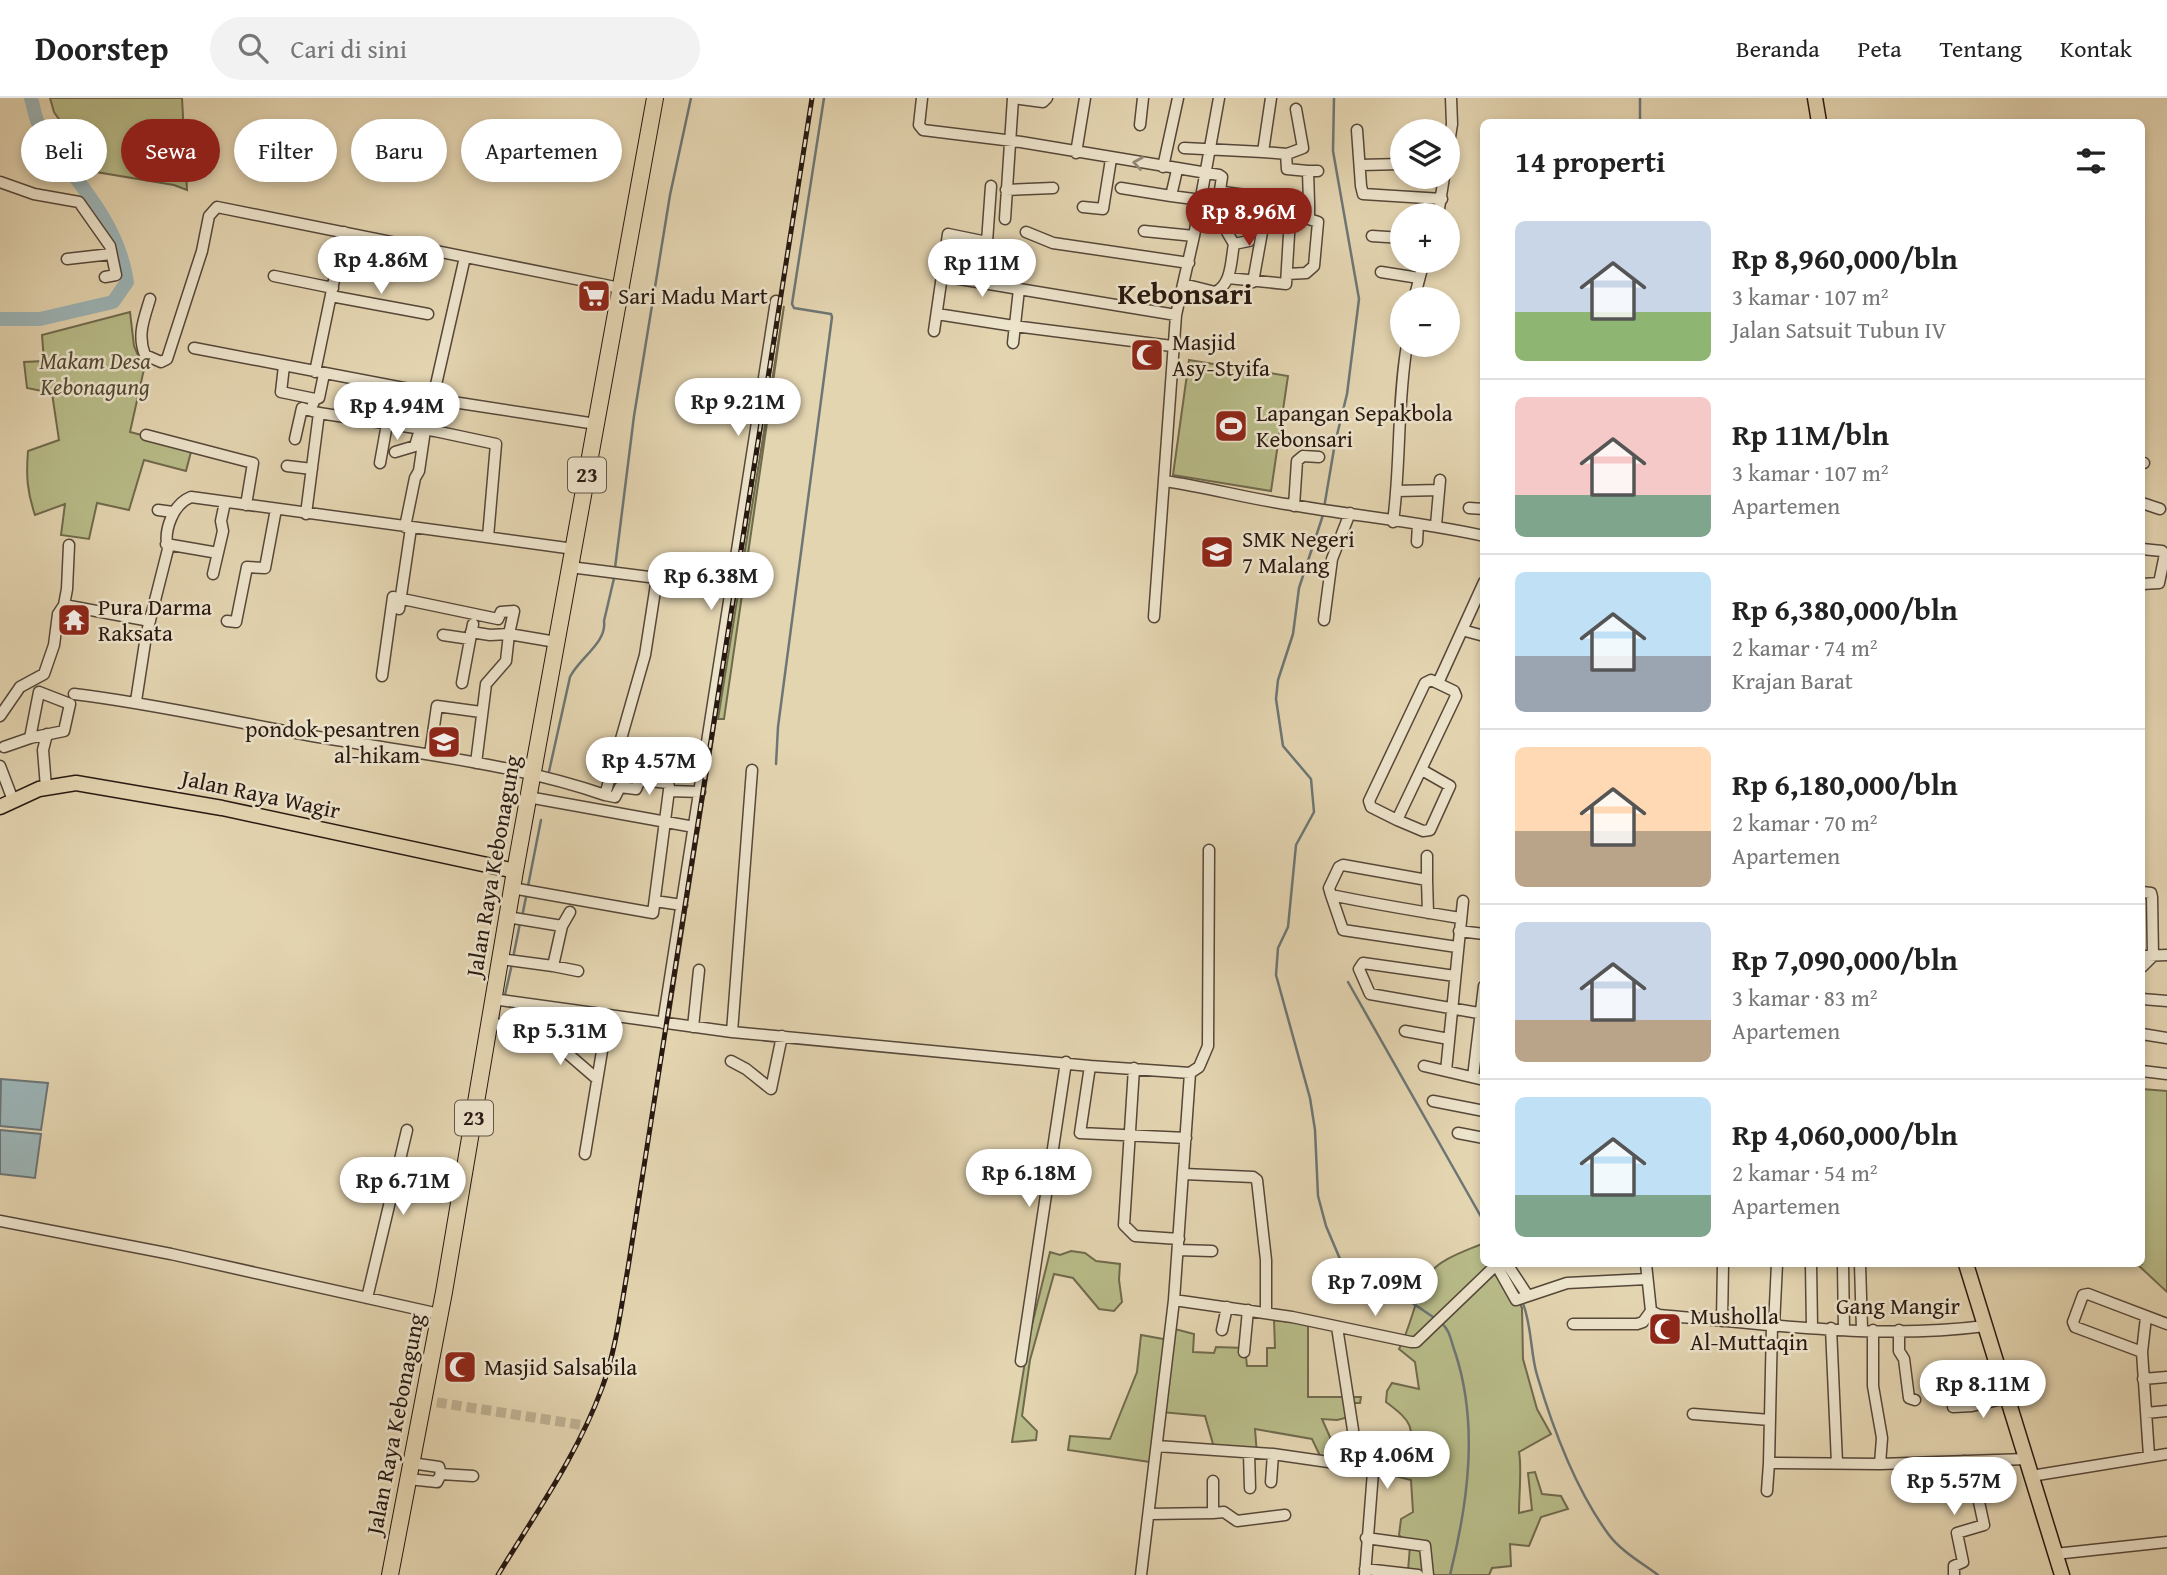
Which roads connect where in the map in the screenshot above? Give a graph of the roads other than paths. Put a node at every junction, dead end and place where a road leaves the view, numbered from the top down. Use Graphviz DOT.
graph roads {
  1 [pos="655,98"];
  2 [pos="922,98"];
  3 [pos="1013,98"];
  4 [pos="1047,98"];
  5 [pos="1085,98"];
  6 [pos="1143,98"];
  7 [pos="1178,98"];
  8 [pos="1219,98"];
  9 [pos="1271,98"];
  10 [pos="1451,98"];
  11 [pos="1815,98"];
  12 [pos="1297,109"];
  13 [pos="1450,119"];
  14 [pos="1818,119"];
  15 [pos="1140,125"];
  16 [pos="1357,130"];
  17 [pos="1009,141"];
  18 [pos="1184,148"];
  19 [pos="1211,149"];
  20 [pos="1262,152"];
  21 [pos="1076,153"];
  22 [pos="1286,154"];
  23 [pos="1111,159"];
  24 [pos="1360,164"];
  25 [pos="1390,164"];
  26 [pos="1163,167"];
  27 [pos="1177,170"];
  28 [pos="1206,174"];
  29 [pos="0,182"];
  30 [pos="991,186"];
  31 [pos="1053,188"];
  32 [pos="1121,188"];
  33 [pos="1443,189"];
  34 [pos="1006,190"];
  35 [pos="68,191"];
  36 [pos="1171,196"];
  37 [pos="52,197"];
  38 [pos="1268,199"];
  39 [pos="1201,200"];
  40 [pos="1442,200"];
  41 [pos="1291,202"];
  42 [pos="1309,203"];
  43 [pos="1441,203"];
  44 [pos="1083,207"];
  45 [pos="1230,214"];
  46 [pos="1005,219"];
  47 [pos="1251,226"];
  48 [pos="1144,231"];
  49 [pos="344,232"];
  50 [pos="1026,232"];
  51 [pos="1194,236"];
  52 [pos="1372,236"];
  53 [pos="1390,237"];
  54 [pos="1234,244"];
  55 [pos="111,254"];
  56 [pos="465,257"];
  57 [pos="67,259"];
  58 [pos="1189,263"];
  59 [pos="1381,272"];
  60 [pos="1420,273"];
  61 [pos="1287,274"];
  62 [pos="274,276"];
  63 [pos="942,276"];
  64 [pos="105,277"];
  65 [pos="1228,278"];
  66 [pos="1419,278"];
  67 [pos="1253,282"];
  68 [pos="1183,284"];
  69 [pos="1417,287"];
  70 [pos="620,288"];
  71 [pos="1019,289"];
  72 [pos="331,295"];
  73 [pos="150,299"];
  74 [pos="776,301"];
  75 [pos="937,314"];
  76 [pos="1176,315"];
  77 [pos="427,318"];
  78 [pos="1014,326"];
  79 [pos="934,331"];
  80 [pos="1013,343"];
  81 [pos="1172,346"];
  82 [pos="194,348"];
  83 [pos="1405,357"];
  84 [pos="284,366"];
  85 [pos="319,373"];
  86 [pos="440,400"];
  87 [pos="315,408"];
  88 [pos="387,424"];
  89 [pos="596,424"];
  90 [pos="426,430"];
  91 [pos="146,435"];
  92 [pos="295,439"];
  93 [pos="395,452"];
  94 [pos="1319,457"];
  95 [pos="380,463"];
  96 [pos="287,466"];
  97 [pos="312,469"];
  98 [pos="1164,481"];
  99 [pos="1397,491"];
  100 [pos="225,502"];
  101 [pos="2145,504"];
  102 [pos="246,505"];
  103 [pos="1294,506"];
  104 [pos="1469,508"];
  105 [pos="276,509"];
  106 [pos="1480,509"];
  107 [pos="2160,509"];
  108 [pos="158,510"];
  109 [pos="173,512"];
  110 [pos="1350,513"];
  111 [pos="306,514"];
  112 [pos="1393,522"];
  113 [pos="1418,524"];
  114 [pos="1436,526"];
  115 [pos="408,527"];
  116 [pos="1480,533"];
  117 [pos="488,537"];
  118 [pos="1417,542"];
  119 [pos="166,544"];
  120 [pos="69,545"];
  121 [pos="574,549"];
  122 [pos="2145,549"];
  123 [pos="218,553"];
  124 [pos="570,567"];
  125 [pos="213,574"];
  126 [pos="657,578"];
  127 [pos="731,579"];
  128 [pos="2145,584"];
  129 [pos="1480,591"];
  130 [pos="400,604"];
  131 [pos="64,605"];
  132 [pos="1154,617"];
  133 [pos="1324,620"];
  134 [pos="150,621"];
  135 [pos="233,625"];
  136 [pos="1462,630"];
  137 [pos="471,632"];
  138 [pos="509,634"];
  139 [pos="443,635"];
  140 [pos="1480,635"];
  141 [pos="556,642"];
  142 [pos="382,676"];
  143 [pos="462,682"];
  144 [pos="1438,683"];
  145 [pos="74,694"];
  146 [pos="136,701"];
  147 [pos="481,712"];
  148 [pos="0,716"];
  149 [pos="5,747"];
  150 [pos="430,754"];
  151 [pos="476,763"];
  152 [pos="0,766"];
  153 [pos="752,770"];
  154 [pos="1422,770"];
  155 [pos="543,776"];
  156 [pos="46,787"];
  157 [pos="669,790"];
  158 [pos="700,792"];
  159 [pos="606,795"];
  160 [pos="539,800"];
  161 [pos="6,803"];
  162 [pos="1397,820"];
  163 [pos="667,823"];
  164 [pos="694,827"];
  165 [pos="1209,849"];
  166 [pos="1427,856"];
  167 [pos="514,871"];
  168 [pos="1427,880"];
  169 [pos="523,890"];
  170 [pos="2145,892"];
  171 [pos="1331,895"];
  172 [pos="655,901"];
  173 [pos="1463,901"];
  174 [pos="682,905"];
  175 [pos="570,912"];
  176 [pos="1428,913"];
  177 [pos="1460,918"];
  178 [pos="518,919"];
  179 [pos="562,926"];
  180 [pos="2147,929"];
  181 [pos="1459,931"];
  182 [pos="1480,934"];
  183 [pos="1457,947"];
  184 [pos="2167,954"];
  185 [pos="2147,956"];
  186 [pos="506,959"];
  187 [pos="553,966"];
  188 [pos="699,970"];
  189 [pos="578,971"];
  190 [pos="1455,976"];
  191 [pos="493,999"];
  192 [pos="2145,999"];
  193 [pos="2167,1002"];
  194 [pos="1452,1008"];
  195 [pos="1480,1013"];
  196 [pos="489,1023"];
  197 [pos="663,1023"];
  198 [pos="694,1027"];
  199 [pos="732,1031"];
  200 [pos="1405,1031"];
  201 [pos="542,1032"];
  202 [pos="2145,1034"];
  203 [pos="782,1036"];
  204 [pos="2167,1038"];
  205 [pos="1449,1040"];
  206 [pos="731,1061"];
  207 [pos="1066,1062"];
  208 [pos="1090,1066"];
  209 [pos="1424,1066"];
  210 [pos="1134,1069"];
  211 [pos="1446,1071"];
  212 [pos="2145,1071"];
  213 [pos="1190,1073"];
  214 [pos="2167,1074"];
  215 [pos="597,1079"];
  216 [pos="1479,1079"];
  217 [pos="1433,1101"];
  218 [pos="1480,1110"];
  219 [pos="407,1130"];
  220 [pos="1056,1131"];
  221 [pos="1080,1133"];
  222 [pos="1458,1133"];
  223 [pos="1130,1135"];
  224 [pos="1186,1138"];
  225 [pos="1480,1138"];
  226 [pos="585,1154"];
  227 [pos="1184,1174"];
  228 [pos="0,1221"];
  229 [pos="1178,1245"];
  230 [pos="1212,1251"];
  231 [pos="1508,1267"];
  232 [pos="1646,1267"];
  233 [pos="1723,1267"];
  234 [pos="1777,1267"];
  235 [pos="1811,1267"];
  236 [pos="1843,1267"];
  237 [pos="1860,1267"];
  238 [pos="1967,1267"];
  239 [pos="1647,1279"];
  240 [pos="368,1298"];
  241 [pos="1523,1299"];
  242 [pos="1174,1300"];
  243 [pos="1227,1307"];
  244 [pos="1248,1310"];
  245 [pos="1651,1311"];
  246 [pos="1266,1313"];
  247 [pos="439,1314"];
  248 [pos="2146,1317"];
  249 [pos="1722,1321"];
  250 [pos="1573,1324"];
  251 [pos="2167,1324"];
  252 [pos="1773,1325"];
  253 [pos="1337,1326"];
  254 [pos="1985,1326"];
  255 [pos="1812,1327"];
  256 [pos="1831,1328"];
  257 [pos="1844,1329"];
  258 [pos="1868,1329"];
  259 [pos="1899,1330"];
  260 [pos="1222,1331"];
  261 [pos="1244,1352"];
  262 [pos="2142,1352"];
  263 [pos="1021,1361"];
  264 [pos="1999,1370"];
  265 [pos="2167,1377"];
  266 [pos="1951,1378"];
  267 [pos="2143,1379"];
  268 [pos="2007,1398"];
  269 [pos="1915,1400"];
  270 [pos="1953,1407"];
  271 [pos="2167,1411"];
  272 [pos="2146,1413"];
  273 [pos="1693,1414"];
  274 [pos="1770,1420"];
  275 [pos="1157,1446"];
  276 [pos="1249,1453"];
  277 [pos="1273,1454"];
  278 [pos="2167,1454"];
  279 [pos="2149,1456"];
  280 [pos="2026,1459"];
  281 [pos="1964,1461"];
  282 [pos="1769,1463"];
  283 [pos="1837,1463"];
  284 [pos="1880,1464"];
  285 [pos="1350,1465"];
  286 [pos="409,1471"];
  287 [pos="441,1474"];
  288 [pos="473,1476"];
  289 [pos="2031,1476"];
  290 [pos="1213,1481"];
  291 [pos="1271,1482"];
  292 [pos="1250,1488"];
  293 [pos="1767,1491"];
  294 [pos="1213,1513"];
  295 [pos="1150,1514"];
  296 [pos="1285,1515"];
  297 [pos="1366,1538"];
  298 [pos="2167,1542"];
  299 [pos="2055,1554"];
  300 [pos="1365,1572"];
  301 [pos="390,1575"];
  302 [pos="1141,1575"];
  303 [pos="1418,1575"];
  304 [pos="1428,1575"];
  305 [pos="1954,1575"];
  306 [pos="2062,1575"];
  1 -- 70 [label="highway, 23"];
  2 -- 17 [label="street"];
  3 -- 4 [label="street"];
  3 -- 17 [label="street"];
  5 -- 21 [label="street"];
  6 -- 15 [label="street"];
  7 -- 26 [label="street"];
  8 -- 19 [label="street"];
  9 -- 20 [label="street"];
  10 -- 13 [label="street"];
  11 -- 14 [label="main road"];
  12 -- 22 [label="street"];
  16 -- 24 [label="street"];
  17 -- 21 [label="street"];
  17 -- 34 [label="street"];
  18 -- 19 [label="street"];
  19 -- 20 [label="street"];
  19 -- 28 [label="street"];
  20 -- 22 [label="street"];
  21 -- 23 [label="street"];
  22 -- 42 [label="street"];
  26 -- 23 [label="street, one-way"];
  23 -- 44 [label="street"];
  24 -- 25 [label="street"];
  24 -- 40 [label="street"];
  26 -- 27 [label="street"];
  27 -- 28 [label="street"];
  27 -- 36 [label="street"];
  28 -- 38 [label="street"];
  28 -- 39 [label="street"];
  29 -- 37 [label="street"];
  30 -- 63 [label="street"];
  31 -- 34 [label="street"];
  32 -- 36 [label="street"];
  33 -- 40 [label="street"];
  34 -- 46 [label="street"];
  35 -- 37 [label="street"];
  36 -- 39 [label="street"];
  37 -- 55 [label="street"];
  38 -- 41 [label="street"];
  38 -- 67 [label="street"];
  39 -- 51 [label="street"];
  40 -- 43 [label="street"];
  41 -- 42 [label="street"];
  41 -- 61 [label="street"];
  42 -- 61 [label="street"];
  45 -- 54 [label="street"];
  47 -- 54 [label="street"];
  48 -- 51 [label="street"];
  49 -- 56 [label="street"];
  49 -- 72 [label="street"];
  49 -- 73 [label="street"];
  50 -- 58 [label="street"];
  51 -- 58 [label="street"];
  52 -- 53 [label="street"];
  54 -- 65 [label="street"];
  55 -- 57 [label="street"];
  55 -- 64 [label="street"];
  56 -- 70 [label="street"];
  56 -- 86 [label="street"];
  58 -- 68 [label="street"];
  59 -- 66 [label="street"];
  60 -- 66 [label="street"];
  61 -- 67 [label="street"];
  62 -- 72 [label="street"];
  63 -- 71 [label="street"];
  63 -- 75 [label="street"];
  65 -- 67 [label="street"];
  65 -- 68 [label="street"];
  66 -- 69 [label="street"];
  68 -- 76 [label="street"];
  70 -- 89 [label="highway, Jalan Raya Kebonagung / 23"];
  71 -- 76 [label="street"];
  71 -- 78 [label="street"];
  72 -- 77 [label="street"];
  72 -- 85 [label="street"];
  74 -- 127 [label="street"];
  75 -- 78 [label="street"];
  75 -- 79 [label="street"];
  76 -- 81 [label="street"];
  78 -- 80 [label="street"];
  78 -- 81 [label="street"];
  81 -- 98 [label="street"];
  82 -- 84 [label="street"];
  83 -- 99 [label="street"];
  84 -- 85 [label="street"];
  84 -- 87 [label="street"];
  85 -- 86 [label="street"];
  85 -- 87 [label="street"];
  86 -- 89 [label="street"];
  86 -- 90 [label="street"];
  87 -- 88 [label="street"];
  87 -- 92 [label="street"];
  87 -- 97 [label="street"];
  88 -- 90 [label="street"];
  88 -- 95 [label="street"];
  89 -- 121 [label="highway, Jalan Raya Kebonagung / 23"];
  90 -- 93 [label="street"];
  90 -- 115 [label="street"];
  90 -- 117 [label="street"];
  91 -- 102 [label="street"];
  94 -- 103 [label="street"];
  96 -- 97 [label="street"];
  97 -- 111 [label="street"];
  98 -- 103 [label="street"];
  98 -- 132 [label="street"];
  99 -- 112 [label="street"];
  99 -- 114 [label="street"];
  100 -- 102 [label="street"];
  100 -- 109 [label="street"];
  100 -- 123 [label="street"];
  101 -- 107 [label="street"];
  102 -- 105 [label="street"];
  103 -- 110 [label="street"];
  104 -- 106 [label="street"];
  105 -- 111 [label="street"];
  105 -- 135 [label="street"];
  108 -- 109 [label="street"];
  109 -- 119 [label="street"];
  110 -- 112 [label="street"];
  110 -- 133 [label="street"];
  111 -- 115 [label="street"];
  112 -- 113 [label="street"];
  113 -- 114 [label="street"];
  113 -- 118 [label="street"];
  114 -- 116 [label="street"];
  115 -- 117 [label="street"];
  115 -- 130 [label="street"];
  117 -- 121 [label="street"];
  119 -- 123 [label="street"];
  119 -- 134 [label="street"];
  120 -- 131 [label="street"];
  121 -- 124 [label="highway, Jalan Raya Kebonagung / 23"];
  122 -- 128 [label="street"];
  123 -- 125 [label="street"];
  124 -- 126 [label="street"];
  124 -- 141 [label="highway, Jalan Raya Kebonagung / 23"];
  126 -- 127 [label="street"];
  126 -- 159 [label="street"];
  127 -- 158 [label="street"];
  129 -- 136 [label="street"];
  130 -- 138 [label="street"];
  130 -- 142 [label="street"];
  131 -- 134 [label="street"];
  131 -- 148 [label="street"];
  134 -- 146 [label="street"];
  136 -- 140 [label="street"];
  136 -- 144 [label="street"];
  137 -- 138 [label="street"];
  137 -- 139 [label="street"];
  137 -- 143 [label="street"];
  138 -- 141 [label="street"];
  138 -- 147 [label="street"];
  141 -- 155 [label="highway, Jalan Raya Kebonagung / 23"];
  144 -- 154 [label="street"];
  144 -- 162 [label="street"];
  145 -- 146 [label="street"];
  146 -- 150 [label="street"];
  147 -- 150 [label="street"];
  147 -- 151 [label="street"];
  149 -- 156 [label="street"];
  150 -- 151 [label="street"];
  151 -- 155 [label="street"];
  152 -- 161 [label="street"];
  153 -- 199 [label="street"];
  154 -- 162 [label="street"];
  154 -- 162 [label="street"];
  155 -- 159 [label="street"];
  155 -- 160 [label="highway, Jalan Raya Kebonagung / 23"];
  156 -- 161 [label="main road, Jalan Raya Wagir"];
  156 -- 167 [label="main road, Jalan Raya Wagir"];
  157 -- 158 [label="street"];
  157 -- 159 [label="street"];
  157 -- 163 [label="street"];
  158 -- 164 [label="street"];
  160 -- 163 [label="street"];
  160 -- 167 [label="highway, Jalan Raya Kebonagung / 23"];
  163 -- 164 [label="street"];
  163 -- 172 [label="street"];
  164 -- 174 [label="street"];
  165 -- 213 [label="street"];
  166 -- 168 [label="street"];
  167 -- 169 [label="highway, Jalan Raya Kebonagung / 23"];
  168 -- 171 [label="street"];
  168 -- 176 [label="street"];
  169 -- 172 [label="street"];
  169 -- 178 [label="highway, Jalan Raya Kebonagung / 23"];
  170 -- 180 [label="street"];
  171 -- 176 [label="street"];
  171 -- 183 [label="street"];
  172 -- 174 [label="street"];
  173 -- 177 [label="street"];
  174 -- 197 [label="street"];
  175 -- 179 [label="street"];
  176 -- 177 [label="street"];
  177 -- 181 [label="street"];
  178 -- 179 [label="street"];
  178 -- 186 [label="highway, Jalan Raya Kebonagung / 23"];
  179 -- 187 [label="street"];
  180 -- 185 [label="street"];
  181 -- 182 [label="street"];
  181 -- 183 [label="street"];
  183 -- 190 [label="street"];
  184 -- 185 [label="street"];
  186 -- 187 [label="street"];
  186 -- 191 [label="highway, Jalan Raya Kebonagung / 23"];
  187 -- 189 [label="street"];
  188 -- 198 [label="street"];
  190 -- 194 [label="street"];
  190 -- 194 [label="street"];
  191 -- 196 [label="highway, Jalan Raya Kebonagung / 23"];
  191 -- 197 [label="street"];
  192 -- 193 [label="street"];
  194 -- 195 [label="street"];
  194 -- 205 [label="street"];
  196 -- 201 [label="street"];
  196 -- 247 [label="highway, Jalan Raya Kebonagung / 23"];
  197 -- 198 [label="street"];
  198 -- 199 [label="street"];
  199 -- 203 [label="street"];
  200 -- 205 [label="street"];
  201 -- 215 [label="street"];
  201 -- 215 [label="street"];
  202 -- 204 [label="street"];
  203 -- 206 [label="street"];
  203 -- 207 [label="street"];
  205 -- 211 [label="street"];
  207 -- 208 [label="street"];
  207 -- 220 [label="street"];
  208 -- 210 [label="street"];
  208 -- 221 [label="street"];
  209 -- 211 [label="street"];
  210 -- 213 [label="street"];
  210 -- 223 [label="street"];
  211 -- 216 [label="street"];
  212 -- 214 [label="street"];
  213 -- 224 [label="street"];
  215 -- 226 [label="street"];
  217 -- 218 [label="street"];
  219 -- 240 [label="street"];
  220 -- 221 [label="street"];
  220 -- 263 [label="street"];
  221 -- 223 [label="street"];
  222 -- 225 [label="street"];
  223 -- 224 [label="street"];
  223 -- 229 [label="street"];
  224 -- 227 [label="street"];
  227 -- 229 [label="street"];
  227 -- 246 [label="street"];
  228 -- 240 [label="street"];
  229 -- 230 [label="street"];
  229 -- 242 [label="street"];
  231 -- 241 [label="street"];
  232 -- 239 [label="street"];
  233 -- 249 [label="street"];
  234 -- 252 [label="street"];
  235 -- 255 [label="street"];
  236 -- 257 [label="street"];
  237 -- 258 [label="street"];
  238 -- 254 [label="main road"];
  239 -- 241 [label="street"];
  239 -- 245 [label="street"];
  240 -- 247 [label="street"];
  241 -- 253 [label="street"];
  242 -- 243 [label="street"];
  242 -- 275 [label="street"];
  243 -- 244 [label="street"];
  243 -- 260 [label="street"];
  244 -- 246 [label="street"];
  244 -- 261 [label="street"];
  245 -- 249 [label="street, Gang Mangir"];
  245 -- 250 [label="street"];
  246 -- 253 [label="street"];
  247 -- 286 [label="highway, Jalan Raya Kebonagung / 23"];
  248 -- 251 [label="street"];
  248 -- 262 [label="street"];
  248 -- 262 [label="street"];
  249 -- 252 [label="street, Gang Mangir"];
  252 -- 255 [label="street, Gang Mangir"];
  252 -- 274 [label="street"];
  253 -- 285 [label="street"];
  254 -- 259 [label="street, Gang Mangir"];
  254 -- 264 [label="main road"];
  255 -- 256 [label="street, Gang Mangir"];
  256 -- 257 [label="street, Gang Mangir"];
  256 -- 283 [label="street"];
  257 -- 258 [label="street, Gang Mangir"];
  258 -- 259 [label="street, Gang Mangir"];
  258 -- 284 [label="street"];
  259 -- 269 [label="street"];
  262 -- 267 [label="street"];
  264 -- 266 [label="street"];
  264 -- 268 [label="main road"];
  265 -- 267 [label="street"];
  267 -- 272 [label="street"];
  268 -- 270 [label="street"];
  268 -- 280 [label="main road"];
  271 -- 272 [label="street"];
  272 -- 279 [label="street"];
  273 -- 274 [label="street"];
  274 -- 282 [label="street"];
  275 -- 276 [label="street"];
  275 -- 295 [label="street"];
  276 -- 277 [label="street"];
  276 -- 292 [label="street"];
  277 -- 285 [label="street"];
  277 -- 291 [label="street"];
  278 -- 279 [label="street"];
  279 -- 289 [label="street"];
  280 -- 281 [label="street"];
  280 -- 289 [label="main road"];
  281 -- 284 [label="street"];
  281 -- 305 [label="street"];
  282 -- 283 [label="street"];
  282 -- 293 [label="street"];
  283 -- 284 [label="street"];
  285 -- 297 [label="street"];
  286 -- 287 [label="street"];
  286 -- 287 [label="street"];
  286 -- 301 [label="highway, Jalan Raya Kebonagung / 23"];
  287 -- 288 [label="street"];
  289 -- 299 [label="main road"];
  290 -- 294 [label="street"];
  294 -- 295 [label="street"];
  294 -- 296 [label="street"];
  295 -- 302 [label="street"];
  297 -- 300 [label="street"];
  297 -- 304 [label="street"];
  298 -- 299 [label="street"];
  299 -- 306 [label="main road"];
  300 -- 303 [label="street"];
}
